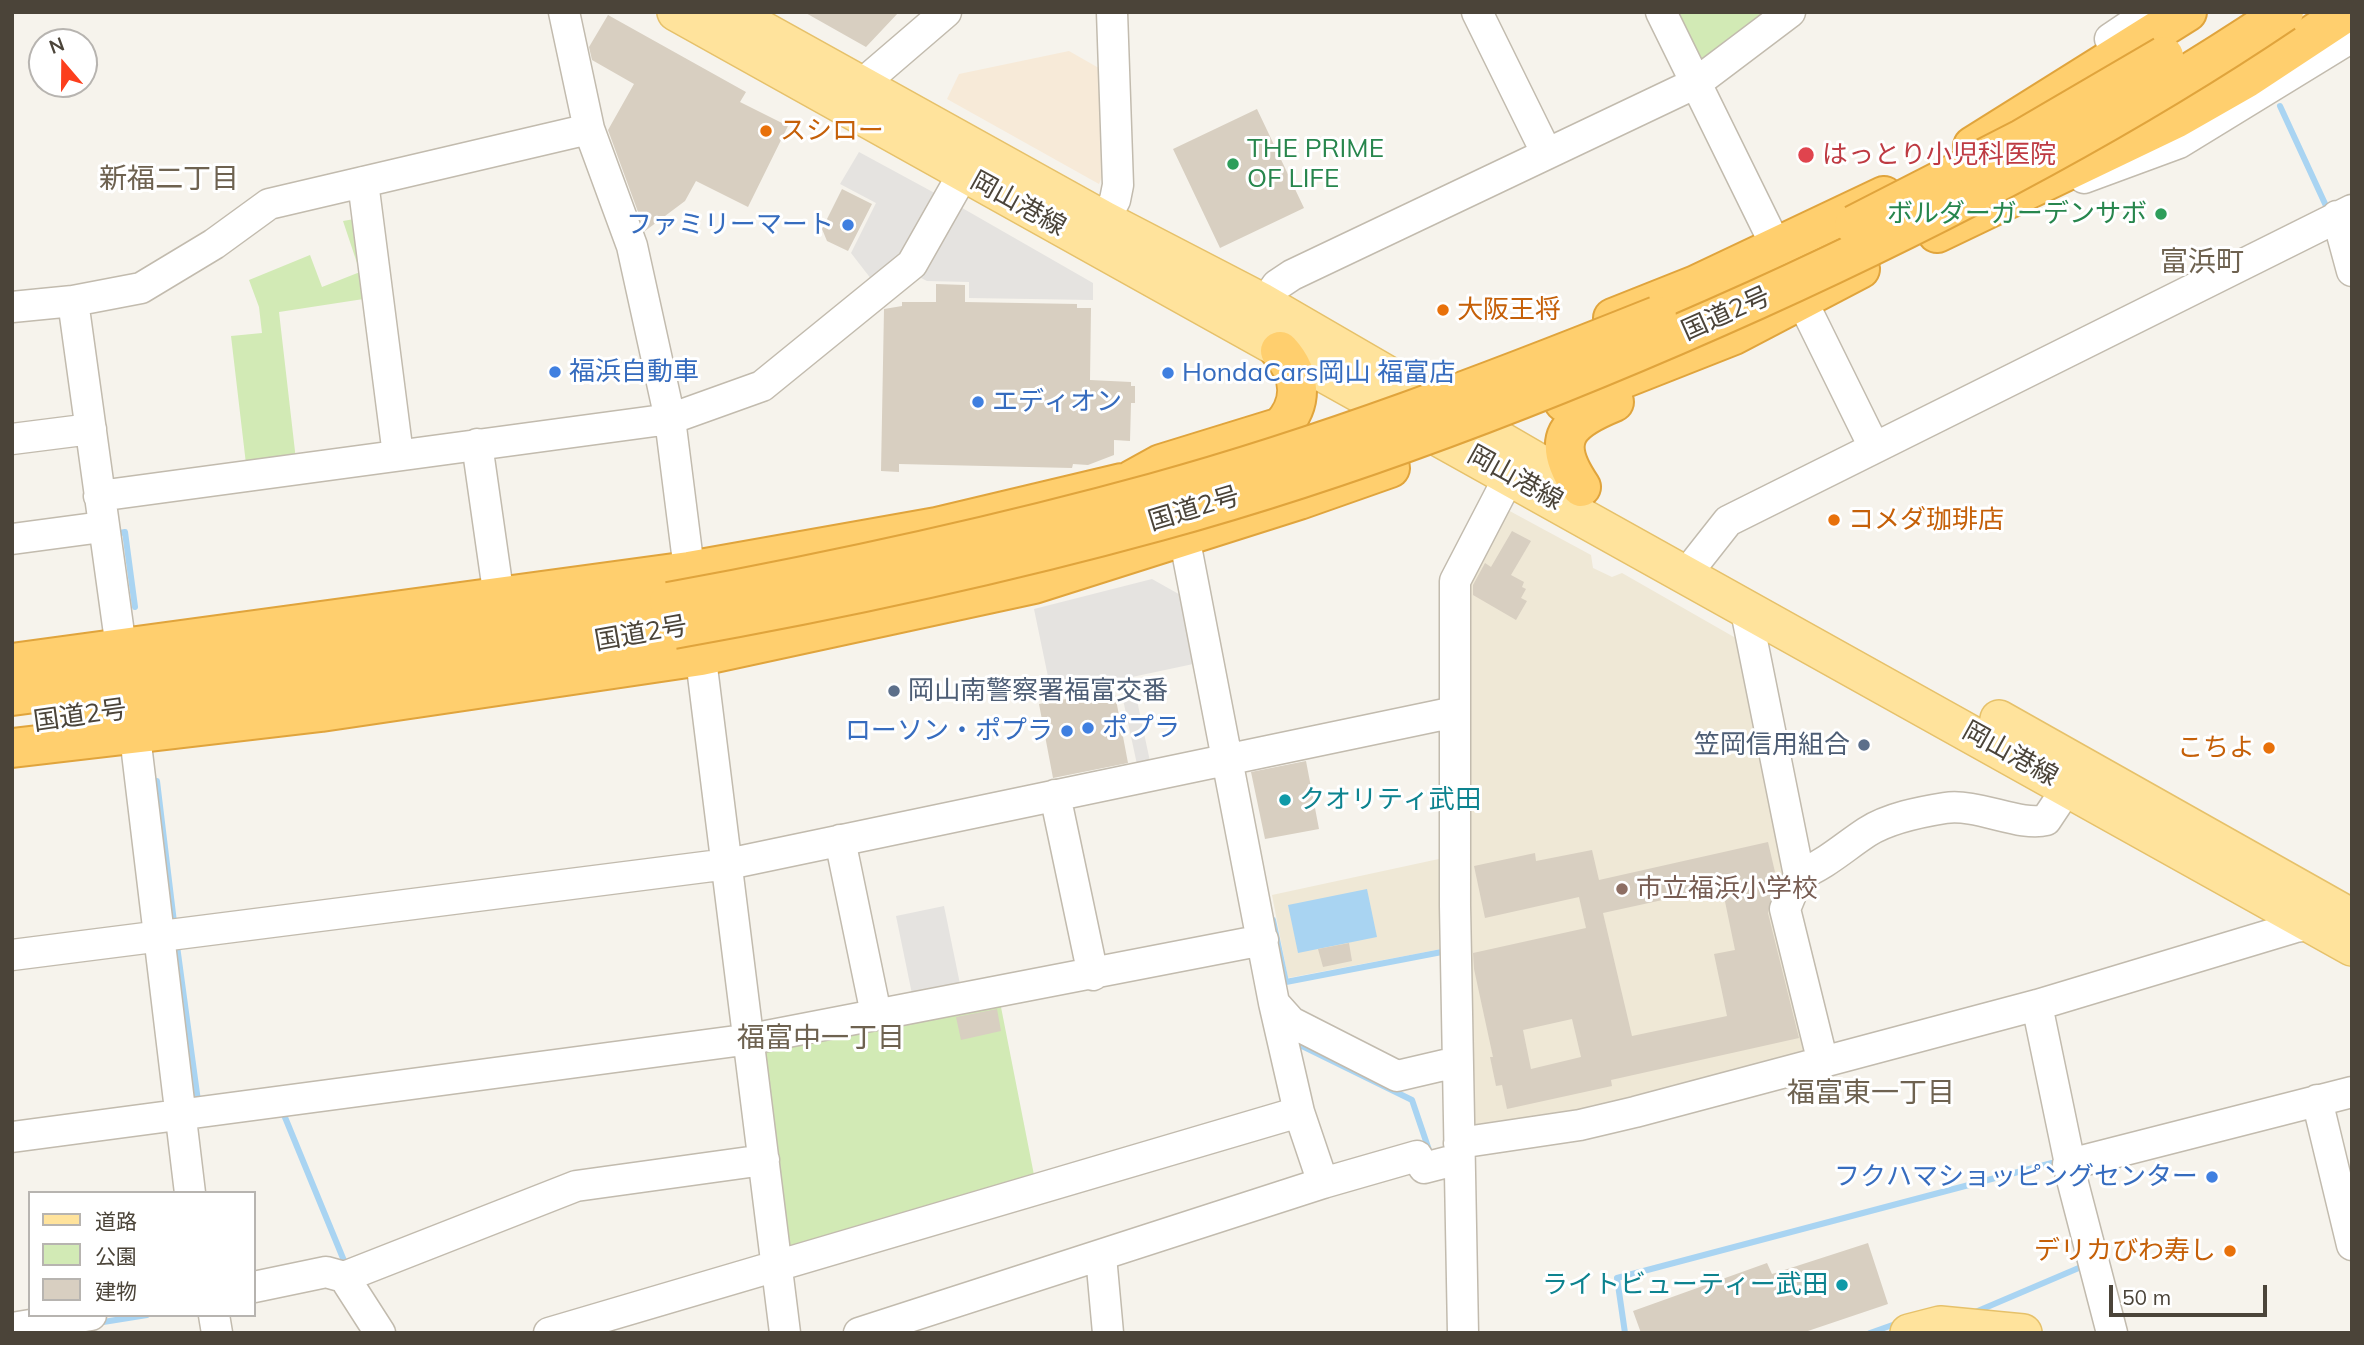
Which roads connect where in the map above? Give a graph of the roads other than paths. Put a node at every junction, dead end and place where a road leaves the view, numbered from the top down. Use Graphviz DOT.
graph roads {
  1 [pos="564,12"];
  2 [pos="676,12"];
  3 [pos="730,12"];
  4 [pos="946,12"];
  5 [pos="1112,12"];
  6 [pos="1477,12"];
  7 [pos="1661,12"];
  8 [pos="1790,12"];
  9 [pos="2150,12"];
  10 [pos="2187,12"];
  11 [pos="2235,12"];
  12 [pos="2284,12"];
  13 [pos="2347,12"];
  14 [pos="2352,37"];
  15 [pos="1696,83"];
  16 [pos="854,97"];
  17 [pos="2009,125"];
  18 [pos="589,129"];
  19 [pos="1546,152"];
  20 [pos="963,174"];
  21 [pos="363,182"];
  22 [pos="1984,211"];
  23 [pos="2345,213"];
  24 [pos="1098,233"];
  25 [pos="1777,248"];
  26 [pos="1870,264"];
  27 [pos="2352,271"];
  28 [pos="74,301"];
  29 [pos="1802,301"];
  30 [pos="12,307"];
  31 [pos="1254,317"];
  32 [pos="1734,335"];
  33 [pos="1280,351"];
  34 [pos="1404,406"];
  35 [pos="670,419"];
  36 [pos="91,429"];
  37 [pos="1464,429"];
  38 [pos="12,439"];
  39 [pos="477,444"];
  40 [pos="1874,447"];
  41 [pos="398,455"];
  42 [pos="1510,475"];
  43 [pos="1132,480"];
  44 [pos="1581,487"];
  45 [pos="99,496"];
  46 [pos="103,527"];
  47 [pos="1184,536"];
  48 [pos="12,540"];
  49 [pos="1694,563"];
  50 [pos="499,598"];
  51 [pos="677,601"];
  52 [pos="1745,606"];
  53 [pos="701,656"];
  54 [pos="12,663"];
  55 [pos="117,666"];
  56 [pos="12,676"];
  57 [pos="12,696"];
  58 [pos="1455,712"];
  59 [pos="12,725"];
  60 [pos="135,736"];
  61 [pos="12,750"];
  62 [pos="1236,756"];
  63 [pos="2068,787"];
  64 [pos="1055,795"];
  65 [pos="840,840"];
  66 [pos="728,863"];
  67 [pos="1799,875"];
  68 [pos="2352,918"];
  69 [pos="2312,925"];
  70 [pos="161,935"];
  71 [pos="1257,936"];
  72 [pos="2352,947"];
  73 [pos="12,955"];
  74 [pos="1091,966"];
  75 [pos="1274,1003"];
  76 [pos="875,1008"];
  77 [pos="2038,1011"];
  78 [pos="751,1039"];
  79 [pos="1457,1062"];
  80 [pos="1823,1063"];
  81 [pos="2352,1092"];
  82 [pos="2317,1100"];
  83 [pos="1299,1112"];
  84 [pos="179,1114"];
  85 [pos="12,1136"];
  86 [pos="1459,1152"];
  87 [pos="764,1160"];
  88 [pos="2070,1164"];
  89 [pos="1323,1183"];
  90 [pos="190,1191"];
  91 [pos="2352,1245"];
  92 [pos="1102,1260"];
  93 [pos="778,1266"];
  94 [pos="344,1277"];
  95 [pos="256,1287"];
  96 [pos="93,1322"];
  97 [pos="12,1328"];
  98 [pos="380,1333"];
  99 [pos="549,1333"];
  100 [pos="785,1333"];
  101 [pos="859,1333"];
  102 [pos="1108,1333"];
  103 [pos="1463,1333"];
  104 [pos="1909,1333"];
  105 [pos="2021,1333"];
  106 [pos="2112,1333"];
  1 -- 18 [label="street"];
  2 -- 16 [label="main road, 岡山港線"];
  3 -- 16 [label="main road, 岡山港線"];
  4 -- 16 [label="street"];
  5 -- 24 [label="street"];
  6 -- 19 [label="street"];
  7 -- 15 [label="street"];
  8 -- 15 [label="street"];
  9 -- 17 [label="street"];
  10 -- 17 [label="highway"];
  11 -- 51 [label="highway, 国道2号, bridge"];
  12 -- 51 [label="highway, 国道2号, bridge"];
  13 -- 22 [label="highway"];
  14 -- 22 [label="street"];
  15 -- 19 [label="street"];
  15 -- 25 [label="street"];
  16 -- 20 [label="main road, 岡山港線"];
  16 -- 24 [label="main road, 岡山港線"];
  17 -- 25 [label="highway"];
  18 -- 21 [label="street"];
  18 -- 35 [label="street"];
  19 -- 31 [label="street"];
  20 -- 24 [label="main road, 岡山港線"];
  20 -- 35 [label="street"];
  21 -- 28 [label="street"];
  21 -- 41 [label="street"];
  22 -- 26 [label="highway"];
  23 -- 27 [label="street"];
  23 -- 40 [label="street"];
  24 -- 31 [label="main road, 岡山港線"];
  25 -- 34 [label="highway"];
  26 -- 29 [label="highway"];
  26 -- 37 [label="highway"];
  28 -- 30 [label="street"];
  28 -- 36 [label="street"];
  29 -- 32 [label="highway"];
  29 -- 40 [label="street"];
  31 -- 33 [label="main road, 岡山港線"];
  31 -- 34 [label="main road, 岡山港線"];
  32 -- 37 [label="highway"];
  32 -- 44 [label="highway"];
  33 -- 34 [label="main road, 岡山港線"];
  33 -- 43 [label="highway"];
  34 -- 37 [label="highway"];
  34 -- 43 [label="highway"];
  35 -- 39 [label="street"];
  35 -- 51 [label="street"];
  36 -- 38 [label="street"];
  36 -- 45 [label="street"];
  37 -- 42 [label="main road, 岡山港線"];
  37 -- 44 [label="main road, 岡山港線"];
  37 -- 47 [label="highway"];
  39 -- 41 [label="street"];
  39 -- 50 [label="street"];
  40 -- 49 [label="street"];
  41 -- 45 [label="street"];
  42 -- 49 [label="main road, 岡山港線"];
  42 -- 58 [label="street"];
  43 -- 51 [label="highway"];
  44 -- 49 [label="main road, 岡山港線"];
  45 -- 46 [label="street"];
  46 -- 48 [label="street"];
  46 -- 55 [label="street"];
  47 -- 53 [label="highway"];
  47 -- 62 [label="street"];
  49 -- 52 [label="main road, 岡山港線"];
  49 -- 68 [label="main road, 岡山港線"];
  50 -- 51 [label="highway"];
  50 -- 55 [label="highway"];
  51 -- 53 [label="street"];
  51 -- 55 [label="highway, 国道2号"];
  51 -- 59 [label="highway, 国道2号"];
  52 -- 63 [label="main road, 岡山港線"];
  52 -- 67 [label="street"];
  53 -- 60 [label="highway"];
  53 -- 66 [label="street"];
  54 -- 55 [label="highway"];
  55 -- 56 [label="highway"];
  55 -- 57 [label="highway, 国道2号"];
  58 -- 62 [label="street"];
  58 -- 79 [label="street"];
  60 -- 61 [label="highway"];
  60 -- 70 [label="street"];
  62 -- 64 [label="street"];
  62 -- 71 [label="street"];
  63 -- 67 [label="street"];
  63 -- 69 [label="main road, 岡山港線"];
  64 -- 65 [label="street"];
  64 -- 74 [label="street"];
  65 -- 66 [label="street"];
  65 -- 76 [label="street"];
  66 -- 70 [label="street"];
  66 -- 78 [label="street"];
  67 -- 80 [label="street"];
  68 -- 69 [label="street"];
  69 -- 72 [label="main road, 岡山港線"];
  69 -- 77 [label="street"];
  70 -- 73 [label="street"];
  70 -- 84 [label="street"];
  71 -- 74 [label="street"];
  71 -- 75 [label="street"];
  74 -- 76 [label="street"];
  75 -- 79 [label="street"];
  75 -- 83 [label="street"];
  76 -- 78 [label="street"];
  77 -- 80 [label="street"];
  77 -- 88 [label="street"];
  78 -- 84 [label="street"];
  78 -- 87 [label="street"];
  79 -- 86 [label="street"];
  80 -- 86 [label="street"];
  81 -- 82 [label="street"];
  82 -- 88 [label="street"];
  82 -- 91 [label="street"];
  83 -- 89 [label="street"];
  83 -- 93 [label="street"];
  84 -- 85 [label="street"];
  84 -- 90 [label="street"];
  86 -- 89 [label="street"];
  86 -- 103 [label="street"];
  87 -- 93 [label="street"];
  87 -- 94 [label="street"];
  88 -- 106 [label="street"];
  89 -- 92 [label="street"];
  92 -- 101 [label="street"];
  92 -- 102 [label="street"];
  93 -- 99 [label="street"];
  93 -- 100 [label="street"];
  94 -- 95 [label="street"];
  94 -- 98 [label="street"];
  96 -- 97 [label="street"];
  104 -- 105 [label="main road"];
}
